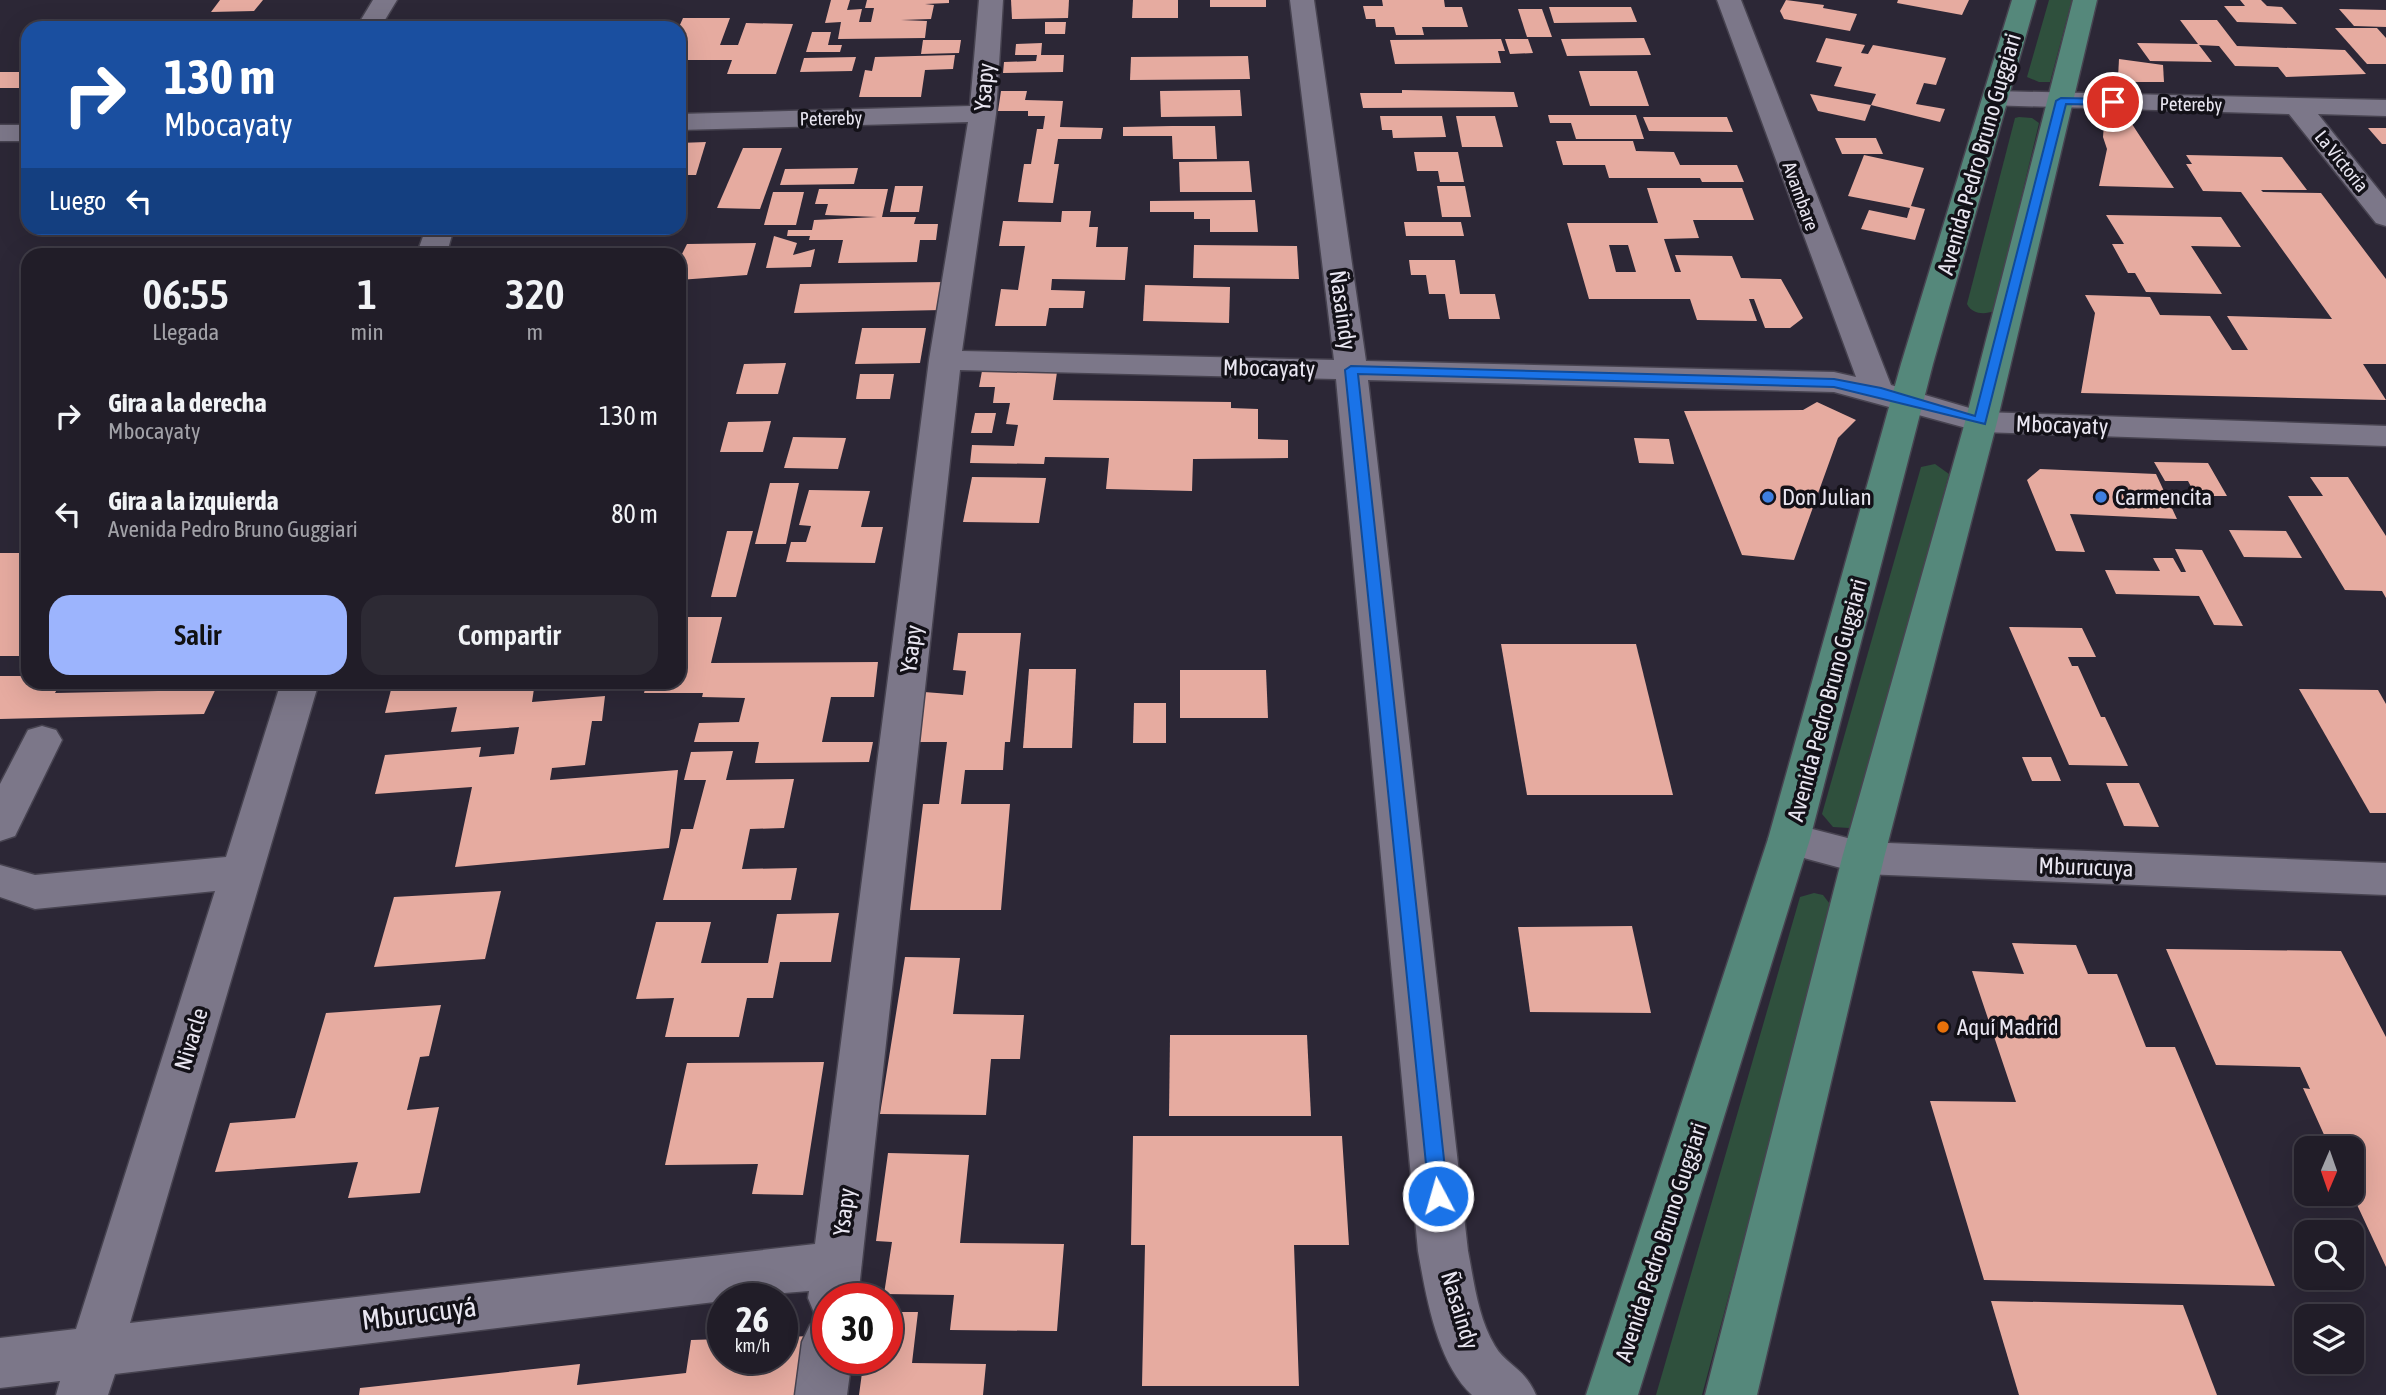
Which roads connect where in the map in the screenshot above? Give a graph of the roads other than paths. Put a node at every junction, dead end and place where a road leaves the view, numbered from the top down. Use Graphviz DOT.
graph roads {
  1 [pos="385,0"];
  2 [pos="991,0"];
  3 [pos="1302,0"];
  4 [pos="1728,0"];
  5 [pos="2024,0"];
  6 [pos="2085,0"];
  7 [pos="372,21"];
  8 [pos="1996,99"];
  9 [pos="2061,101"];
  10 [pos="2297,106"];
  11 [pos="2386,108"];
  12 [pos="982,114"];
  13 [pos="686,122"];
  14 [pos="0,133"];
  15 [pos="21,133"];
  16 [pos="2386,216"];
  17 [pos="945,360"];
  18 [pos="1351,370"];
  19 [pos="1893,396"];
  20 [pos="1980,422"];
  21 [pos="2386,436"];
  22 [pos="298,689"];
  23 [pos="42,740"];
  24 [pos="0,825"];
  25 [pos="1789,839"];
  26 [pos="1863,858"];
  27 [pos="242,872"];
  28 [pos="2386,879"];
  29 [pos="0,881"];
  30 [pos="836,1281"];
  31 [pos="0,1363"];
  32 [pos="88,1373"];
  33 [pos="824,1374"];
  34 [pos="821,1395"];
  35 [pos="1510,1395"];
  36 [pos="1612,1395"];
  37 [pos="1731,1395"];
  1 -- 7 [label="street"];
  2 -- 12 [label="street, Ysapy"];
  3 -- 18 [label="street, Ñasaindy"];
  4 -- 19 [label="street, Avambare"];
  5 -- 8 [label="main road, Avenida Pedro Bruno Guggiari"];
  6 -- 9 [label="main road"];
  8 -- 9 [label="street, Petereby"];
  8 -- 19 [label="main road, Avenida Pedro Bruno Guggiari"];
  9 -- 10 [label="street, Petereby"];
  9 -- 20 [label="main road"];
  10 -- 11 [label="street, Petereby"];
  10 -- 16 [label="street, La Victoria"];
  12 -- 13 [label="street, Petereby"];
  12 -- 17 [label="street, Ysapy"];
  14 -- 15 [label="street"];
  17 -- 18 [label="street, Mbocayaty"];
  17 -- 30 [label="street, Ysapy"];
  18 -- 19 [label="street, Mbocayaty"];
  18 -- 35 [label="street, Ñasaindy"];
  19 -- 20 [label="street, Mbocayaty"];
  19 -- 25 [label="main road, Avenida Pedro Bruno Guggiari"];
  20 -- 21 [label="street, Mbocayaty"];
  20 -- 26 [label="main road"];
  22 -- 27 [label="street, Nivacle"];
  23 -- 24 [label="street"];
  25 -- 26 [label="street, Mburucuya"];
  25 -- 36 [label="main road, Avenida Pedro Bruno Guggiari"];
  26 -- 28 [label="street, Mburucuya"];
  26 -- 37 [label="main road"];
  27 -- 29 [label="street"];
  27 -- 32 [label="street, Nivacle"];
  30 -- 32 [label="street, Mburucuyá"];
  31 -- 32 [label="street, Mburucuyá"];
  33 -- 34 [label="street"];
}
